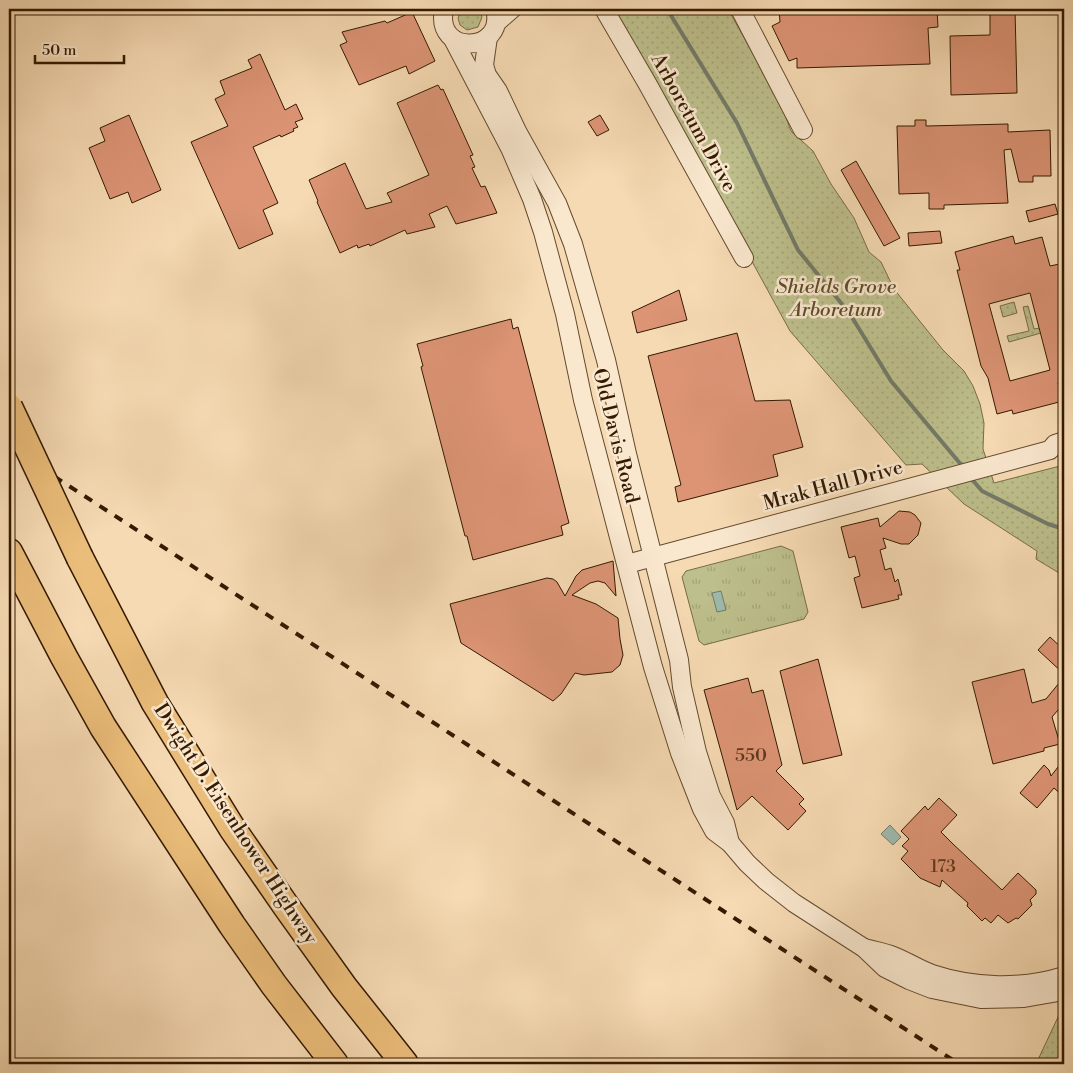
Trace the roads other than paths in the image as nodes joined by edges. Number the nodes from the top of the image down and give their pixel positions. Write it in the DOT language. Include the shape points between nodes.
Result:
graph roads {
  1 [pos="444,9"];
  2 [pos="512,9"];
  3 [pos="604,9"];
  4 [pos="740,9"];
  5 [pos="493,23"];
  6 [pos="453,39"];
  7 [pos="803,130"];
  8 [pos="744,258"];
  9 [pos="9,408"];
  10 [pos="1059,448"];
  11 [pos="9,552"];
  12 [pos="653,556"];
  13 [pos="627,564"];
  14 [pos="730,843"];
  15 [pos="864,948"];
  16 [pos="1064,976"];
  17 [pos="1064,991"];
  18 [pos="335,1064"];
  19 [pos="405,1064"];
  1 -- 6 [label="street, Old Davis Road" via="444,26"];
  2 -- 5 [label="street"];
  3 -- 8 [label="street, Arboretum Drive"];
  4 -- 7 [label="street"];
  5 -- 6 [label="street" via="482,41 468,44"];
  5 -- 12 [label="street, Old Davis Road" via="484,65 557,203 573,244 606,360"];
  6 -- 13 [label="street, Old Davis Road" via="510,148 543,232"];
  9 -- 19 [label="highway, Dwight D. Eisenhower Highway, bridge" via="80,558 155,703 223,813 315,947"];
  10 -- 12 [label="street, Mrak Hall Drive"];
  11 -- 18 [label="highway" via="103,727 232,925"];
  12 -- 13 [label="street, Mrak Hall Drive"];
  12 -- 14 [label="street, Old Davis Road" via="679,660 697,752"];
  13 -- 14 [label="street, Old Davis Road" via="680,753 714,831"];
  14 -- 15 [label="street, Old Davis Road" via="766,881"];
  15 -- 16 [label="street, Old Davis Road" via="962,982 1015,985"];
  15 -- 17 [label="street, Old Davis Road" via="885,968 932,989 956,995 1003,999"];
}
